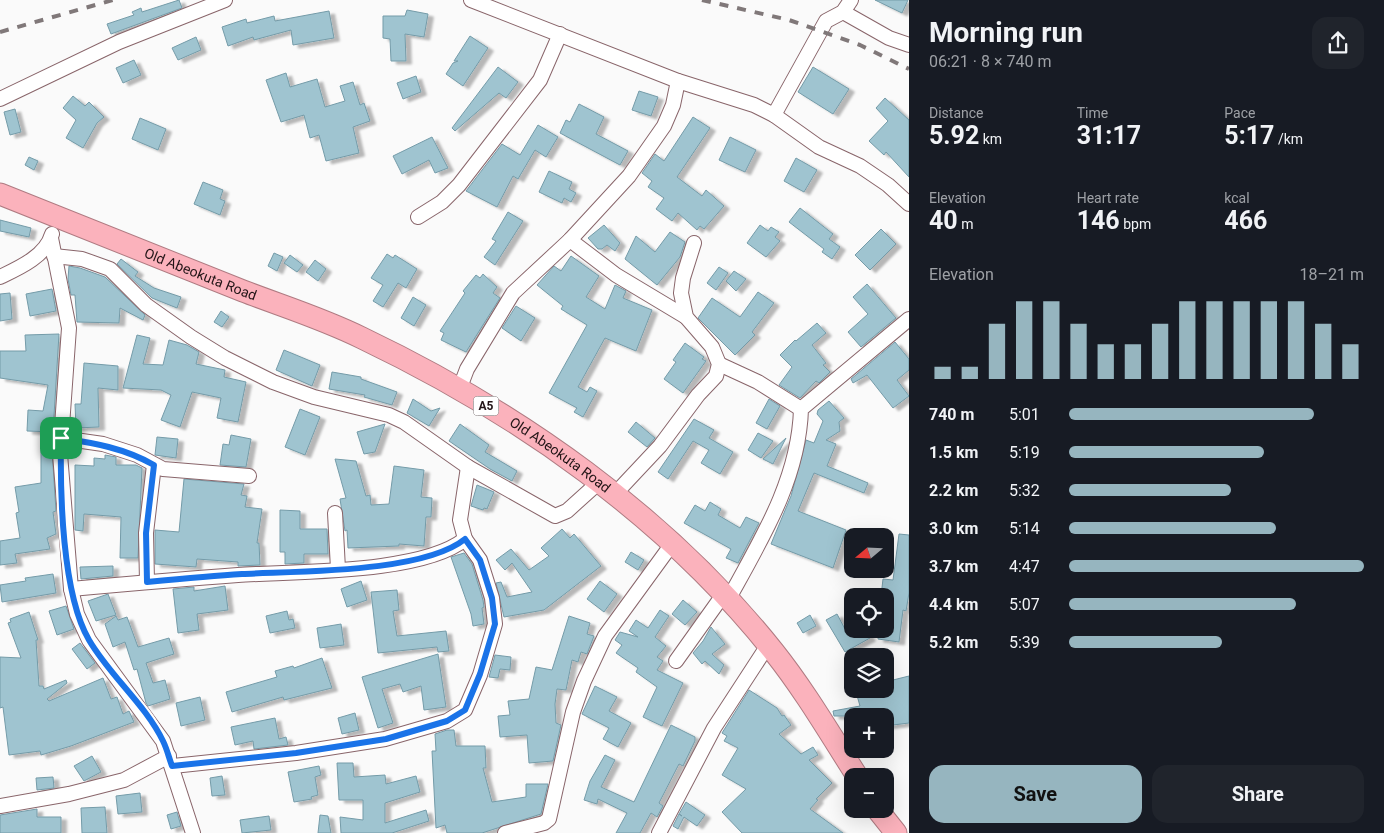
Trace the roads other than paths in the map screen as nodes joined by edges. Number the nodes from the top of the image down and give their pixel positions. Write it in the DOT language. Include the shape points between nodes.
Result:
graph roads {
  1 [pos="226,0"];
  2 [pos="471,0"];
  3 [pos="847,6"];
  4 [pos="560,34"];
  5 [pos="909,45"];
  6 [pos="678,82"];
  7 [pos="0,99"];
  8 [pos="774,115"];
  9 [pos="0,194"];
  10 [pos="909,204"];
  11 [pos="56,217"];
  12 [pos="418,217"];
  13 [pos="51,238"];
  14 [pos="570,240"];
  15 [pos="694,243"];
  16 [pos="54,256"];
  17 [pos="0,277"];
  18 [pos="686,317"];
  19 [pos="909,319"];
  20 [pos="719,364"];
  21 [pos="459,390"];
  22 [pos="801,410"];
  23 [pos="61,438"];
  24 [pos="154,465"];
  25 [pos="468,468"];
  26 [pos="249,476"];
  27 [pos="606,489"];
  28 [pos="335,513"];
  29 [pos="465,539"];
  30 [pos="672,544"];
  31 [pos="338,570"];
  32 [pos="147,582"];
  33 [pos="70,589"];
  34 [pos="726,598"];
  35 [pos="768,646"];
  36 [pos="676,661"];
  37 [pos="170,761"];
  38 [pos="852,768"];
  39 [pos="0,806"];
  40 [pos="884,818"];
  41 [pos="193,833"];
  42 [pos="505,833"];
  43 [pos="659,833"];
  44 [pos="896,833"];
  1 -- 7 [label="street" via="119,42"];
  2 -- 4 [label="street"];
  3 -- 5 [label="street" via="889,38"];
  3 -- 8 [label="street" via="826,21"];
  4 -- 6 [label="street"];
  4 -- 12 [label="street" via="540,80 459,185 442,202"];
  6 -- 8 [label="street" via="754,105"];
  6 -- 14 [label="street" via="664,126 629,176"];
  8 -- 10 [label="street" via="819,147 860,166"];
  9 -- 11 [label="highway, Old Abeokuta Road / A5"];
  11 -- 13 [label="street"];
  11 -- 21 [label="highway, Old Abeokuta Road / A5" via="359,336"];
  13 -- 16 [label="street"];
  13 -- 17 [label="street" via="42,251 22,267"];
  14 -- 18 [label="street" via="616,275"];
  14 -- 21 [label="street" via="513,293 467,368"];
  15 -- 18 [label="street" via="681,293"];
  16 -- 23 [label="street" via="69,328"];
  16 -- 25 [label="street" via="82,259 110,270 146,305 225,358 273,382 314,397 390,415"];
  18 -- 20 [label="street" via="712,347"];
  19 -- 22 [label="street"];
  20 -- 22 [label="street" via="758,382"];
  20 -- 27 [label="street" via="711,383 698,395 660,446"];
  21 -- 27 [label="highway, Old Abeokuta Road / A5" via="540,438"];
  22 -- 34 [label="street" via="794,462 782,496"];
  23 -- 24 [label="street" via="103,444 137,455"];
  23 -- 33 [label="street" via="63,514"];
  24 -- 26 [label="street" via="163,469"];
  24 -- 32 [label="street" via="146,533"];
  25 -- 27 [label="street" via="555,516"];
  25 -- 29 [label="street" via="460,520"];
  27 -- 30 [label="highway, Old Abeokuta Road / A5"];
  28 -- 31 [label="street"];
  29 -- 31 [label="street" via="439,554"];
  29 -- 37 [label="street" via="480,560 492,598 495,624 465,710 447,721 386,739 296,753"];
  30 -- 34 [label="highway, Old Abeokuta Road / A5"];
  30 -- 42 [label="street" via="605,636 584,681 573,712 549,819"];
  31 -- 32 [label="street"];
  32 -- 33 [label="street"];
  33 -- 37 [label="street" via="89,640 163,740"];
  34 -- 35 [label="highway, Old Abeokuta Road / A5"];
  34 -- 36 [label="street"];
  35 -- 38 [label="highway, Old Abeokuta Road / A5"];
  35 -- 43 [label="street" via="714,728"];
  37 -- 39 [label="street" via="124,780"];
  37 -- 41 [label="street"];
  40 -- 44 [label="highway"];
}
